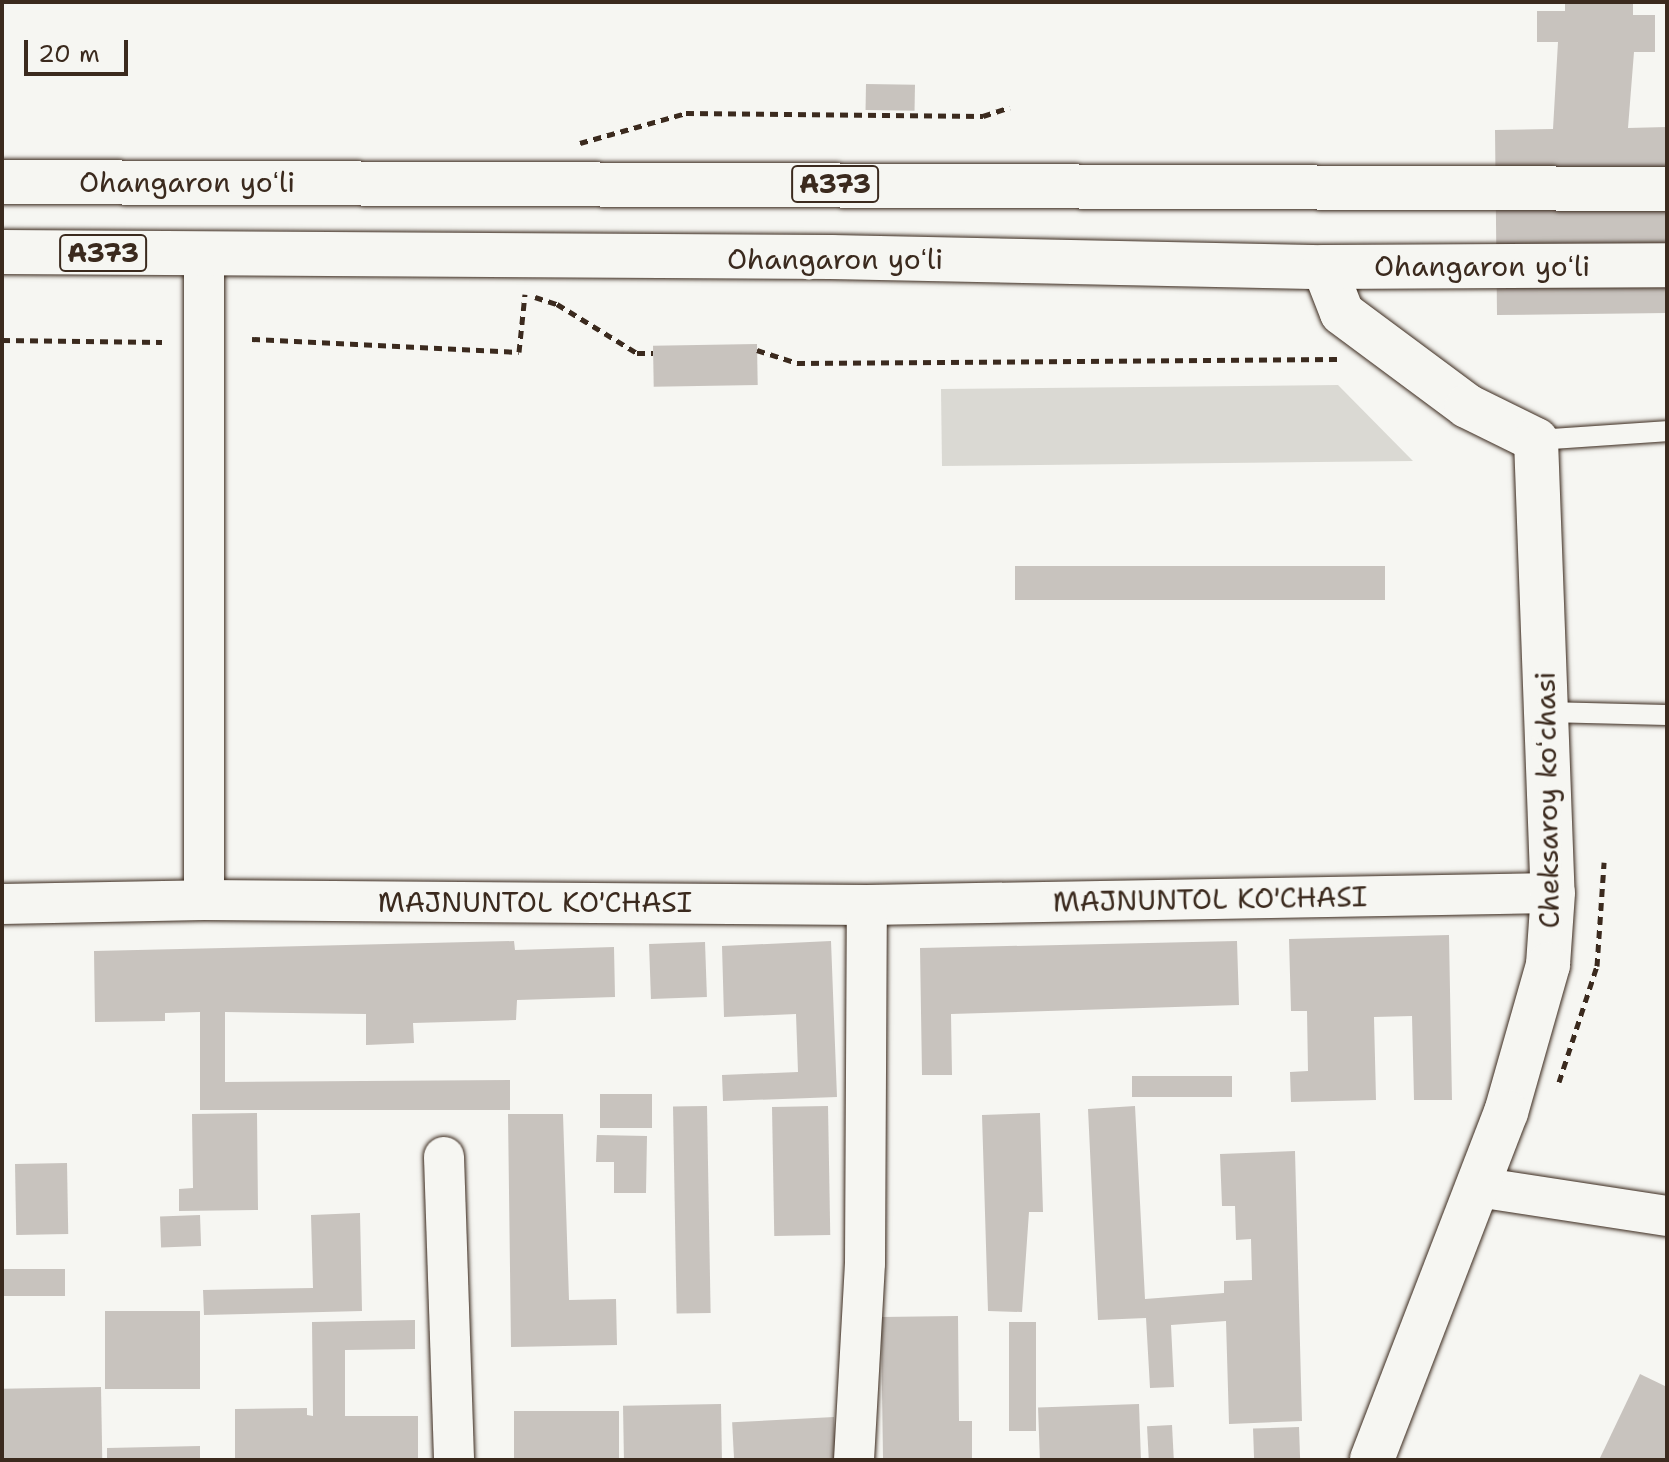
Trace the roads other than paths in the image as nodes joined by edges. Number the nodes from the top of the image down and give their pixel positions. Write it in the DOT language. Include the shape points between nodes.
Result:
graph roads {
  1 [pos="2,182"];
  2 [pos="1667,189"];
  3 [pos="2,252"];
  4 [pos="204,254"];
  5 [pos="1667,265"];
  6 [pos="1324,267"];
  7 [pos="1667,431"];
  8 [pos="1536,440"];
  9 [pos="1546,712"];
  10 [pos="1667,715"];
  11 [pos="1553,893"];
  12 [pos="204,900"];
  13 [pos="2,904"];
  14 [pos="867,905"];
  15 [pos="444,1157"];
  16 [pos="1478,1187"];
  17 [pos="1667,1216"];
  18 [pos="454,1460"];
  19 [pos="854,1460"];
  20 [pos="1372,1460"];
  1 -- 2 [label="main road, Ohangaron yoʻli / A373"];
  3 -- 4 [label="main road, Ohangaron yoʻli / A373"];
  4 -- 6 [label="main road, Ohangaron yoʻli / A373" via="831,257"];
  4 -- 12 [label="street"];
  5 -- 6 [label="main road, Ohangaron yoʻli / A373"];
  6 -- 8 [label="main road" via="1342,313 1467,406"];
  7 -- 8 [label="lane"];
  8 -- 9 [label="main road, Cheksaroy koʻchasi"];
  9 -- 10 [label="lane"];
  9 -- 11 [label="main road, Cheksaroy koʻchasi"];
  11 -- 14 [label="street, MAJNUNTOL KO'CHASI"];
  11 -- 16 [label="main road, Cheksaroy koʻchasi" via="1548,965 1531,1040"];
  12 -- 13 [label="street, MAJNUNTOL KO'CHASI"];
  12 -- 14 [label="street, MAJNUNTOL KO'CHASI"];
  14 -- 19 [label="street" via="865,1263"];
  15 -- 18 [label="street"];
  16 -- 17 [label="street"];
  16 -- 20 [label="main road, Cheksaroy koʻchasi"];
}
